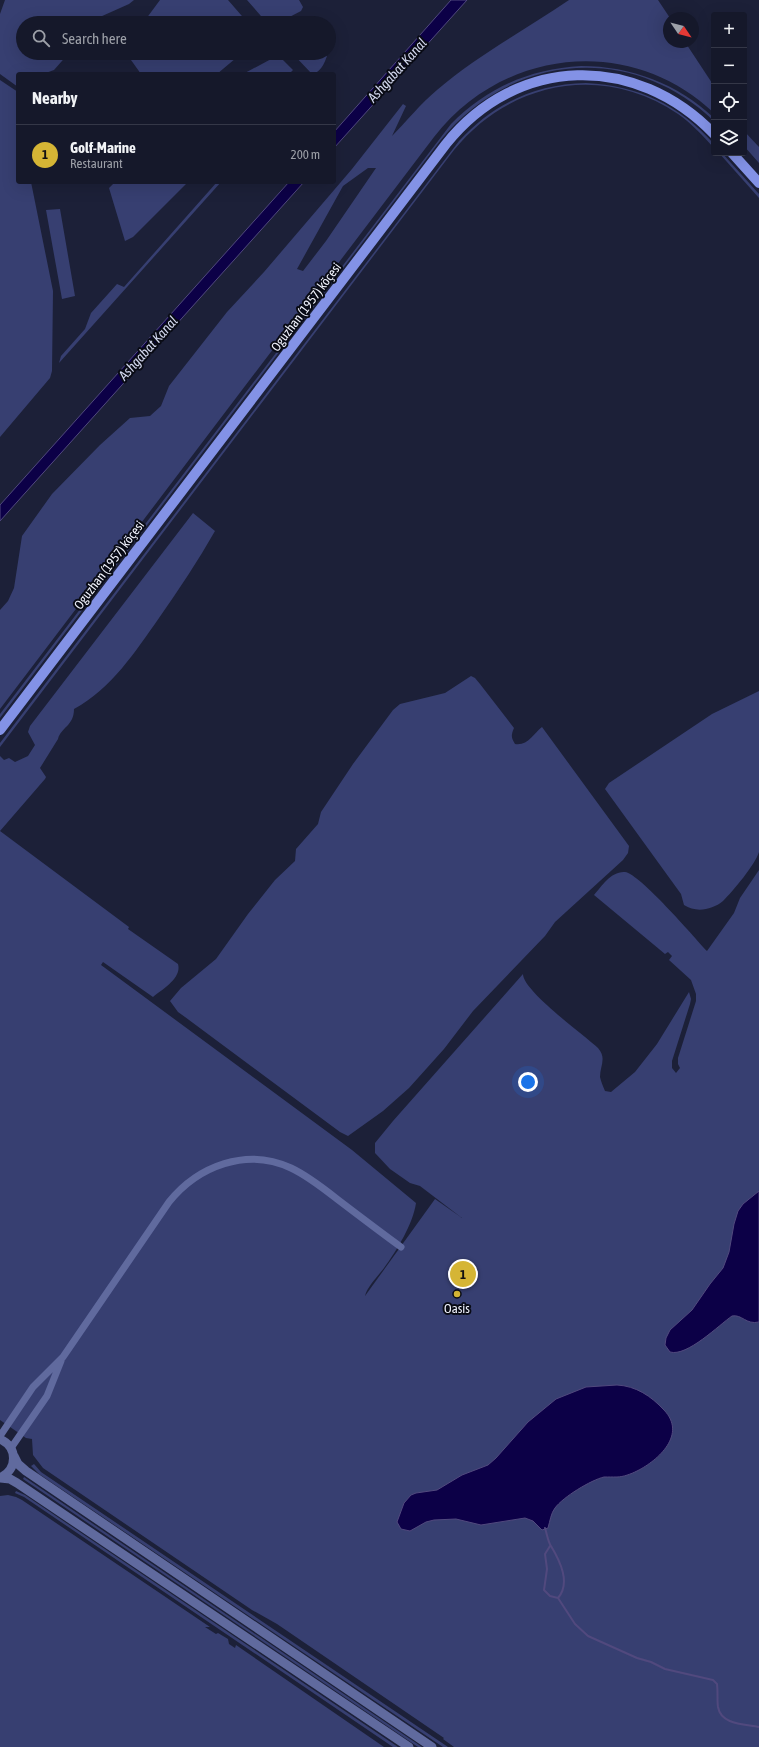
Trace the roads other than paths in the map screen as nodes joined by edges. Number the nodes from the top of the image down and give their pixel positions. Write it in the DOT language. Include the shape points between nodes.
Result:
graph roads {
  1 [pos="711,131"];
  2 [pos="735,156"];
  3 [pos="759,183"];
  4 [pos="0,730"];
  5 [pos="401,1247"];
  6 [pos="63,1357"];
  7 [pos="0,1438"];
  8 [pos="13,1452"];
  9 [pos="0,1478"];
  10 [pos="409,1747"];
  11 [pos="432,1747"];
  1 -- 4 [label="main road, Oguzhan (1957) köçesi" via="690,111 662,93 636,83 594,75 566,76 532,83 503,95 474,115 446,144"];
  2 -- 3 [label="main road"];
  5 -- 6 [label="street" via="328,1192 291,1168 262,1160 221,1164 194,1177 172,1198"];
  6 -- 7 [label="street" via="33,1387"];
  6 -- 8 [label="street" via="47,1396"];
  7 -- 8 [label="street"];
  8 -- 9 [label="street" via="11,1469"];
  8 -- 11 [label="street" via="18,1464 26,1471"];
  9 -- 10 [label="street" via="18,1483"];
}
